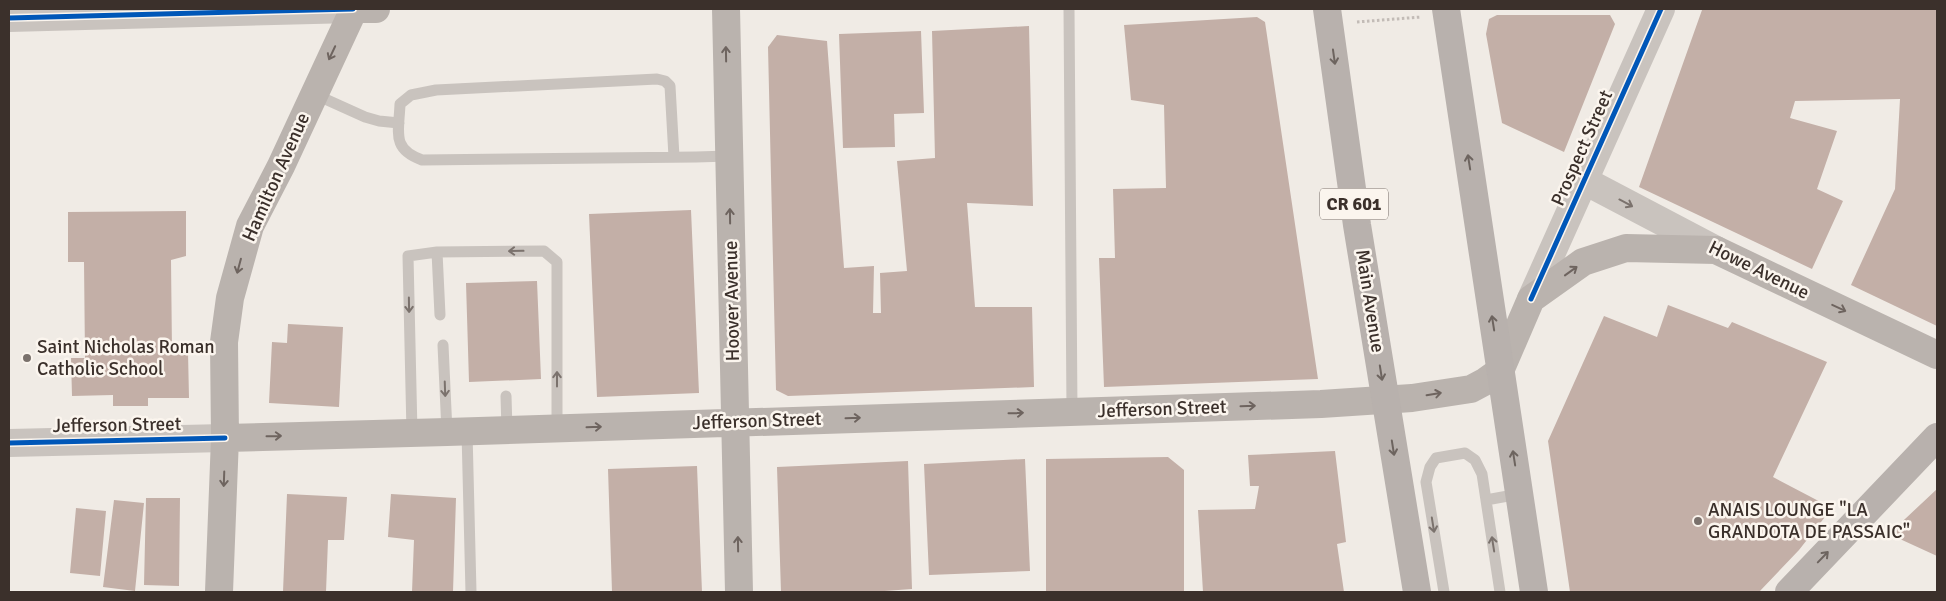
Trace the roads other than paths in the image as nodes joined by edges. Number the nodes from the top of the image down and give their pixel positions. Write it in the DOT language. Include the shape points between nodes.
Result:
graph roads {
  1 [pos="354,9"];
  2 [pos="376,9"];
  3 [pos="726,9"];
  4 [pos="1068,9"];
  5 [pos="1661,9"];
  6 [pos="1435,13"];
  7 [pos="1338,16"];
  8 [pos="9,18"];
  9 [pos="313,94"];
  10 [pos="399,123"];
  11 [pos="729,156"];
  12 [pos="674,157"];
  13 [pos="1583,180"];
  14 [pos="1716,250"];
  15 [pos="437,252"];
  16 [pos="1531,299"];
  17 [pos="440,315"];
  18 [pos="443,345"];
  19 [pos="1937,355"];
  20 [pos="1500,371"];
  21 [pos="506,396"];
  22 [pos="1386,400"];
  23 [pos="1072,412"];
  24 [pos="735,422"];
  25 [pos="557,428"];
  26 [pos="507,430"];
  27 [pos="457,432"];
  28 [pos="412,433"];
  29 [pos="1937,437"];
  30 [pos="225,438"];
  31 [pos="9,443"];
  32 [pos="1519,494"];
  33 [pos="1486,500"];
  34 [pos="1416,506"];
  35 [pos="1410,550"];
  36 [pos="219,592"];
  37 [pos="471,592"];
  38 [pos="739,592"];
  39 [pos="1410,592"];
  40 [pos="1417,592"];
  41 [pos="1444,592"];
  42 [pos="1500,592"];
  43 [pos="1534,592"];
  44 [pos="1789,592"];
  1 -- 2 [label="main road"];
  1 -- 8 [label="street"];
  1 -- 9 [label="main road, Hamilton Avenue, one-way"];
  11 -- 3 [label="main road, Hoover Avenue, one-way"];
  4 -- 23 [label="lane"];
  5 -- 13 [label="street, Prospect Street"];
  20 -- 6 [label="main road, one-way"];
  7 -- 22 [label="main road, Main Avenue / CR 601, one-way" via="1357,224"];
  9 -- 10 [label="lane" via="366,117"];
  9 -- 30 [label="main road, Hamilton Avenue, one-way" via="250,226 230,298 224,342"];
  10 -- 12 [label="lane" via="398,139 402,150 422,160"];
  10 -- 12 [label="lane" via="400,104 412,95 436,90 657,79 670,86"];
  11 -- 12 [label="lane"];
  24 -- 11 [label="main road, Hoover Avenue, one-way"];
  13 -- 14 [label="street, Howe Avenue, one-way"];
  13 -- 16 [label="street, Prospect Street"];
  16 -- 14 [label="main road, one-way" via="1583,262 1626,248"];
  14 -- 19 [label="main road, Howe Avenue, one-way"];
  15 -- 17 [label="lane"];
  25 -- 15 [label="lane, one-way" via="557,262 544,250"];
  15 -- 28 [label="lane, one-way" via="408,256"];
  16 -- 20 [label="main road, Prospect Street"];
  18 -- 27 [label="lane, one-way"];
  22 -- 20 [label="main road, Jefferson Street, one-way" via="1471,388"];
  32 -- 20 [label="main road, one-way"];
  21 -- 26 [label="lane"];
  23 -- 22 [label="main road, Jefferson Street, one-way"];
  22 -- 34 [label="main road, Main Avenue / CR 601, one-way"];
  24 -- 23 [label="main road, Jefferson Street, one-way"];
  25 -- 24 [label="main road, Jefferson Street, one-way"];
  38 -- 24 [label="main road, Hoover Avenue, one-way"];
  25 -- 26 [label="main road, Jefferson Street"];
  26 -- 27 [label="main road, Jefferson Street"];
  27 -- 28 [label="main road, Jefferson Street"];
  27 -- 37 [label="lane"];
  30 -- 28 [label="main road, Jefferson Street, one-way"];
  44 -- 29 [label="main road, one-way"];
  30 -- 31 [label="street, Jefferson Street"];
  30 -- 36 [label="main road, Hamilton Avenue, one-way"];
  32 -- 33 [label="lane"];
  32 -- 43 [label="main road"];
  33 -- 34 [label="lane" via="1482,474 1475,460 1464,453 1436,458"];
  42 -- 33 [label="lane, one-way"];
  34 -- 35 [label="main road, Main Avenue / CR 601"];
  34 -- 41 [label="lane, one-way"];
  35 -- 39 [label="main road"];
  35 -- 40 [label="main road, Main Avenue / CR 601"];
}
